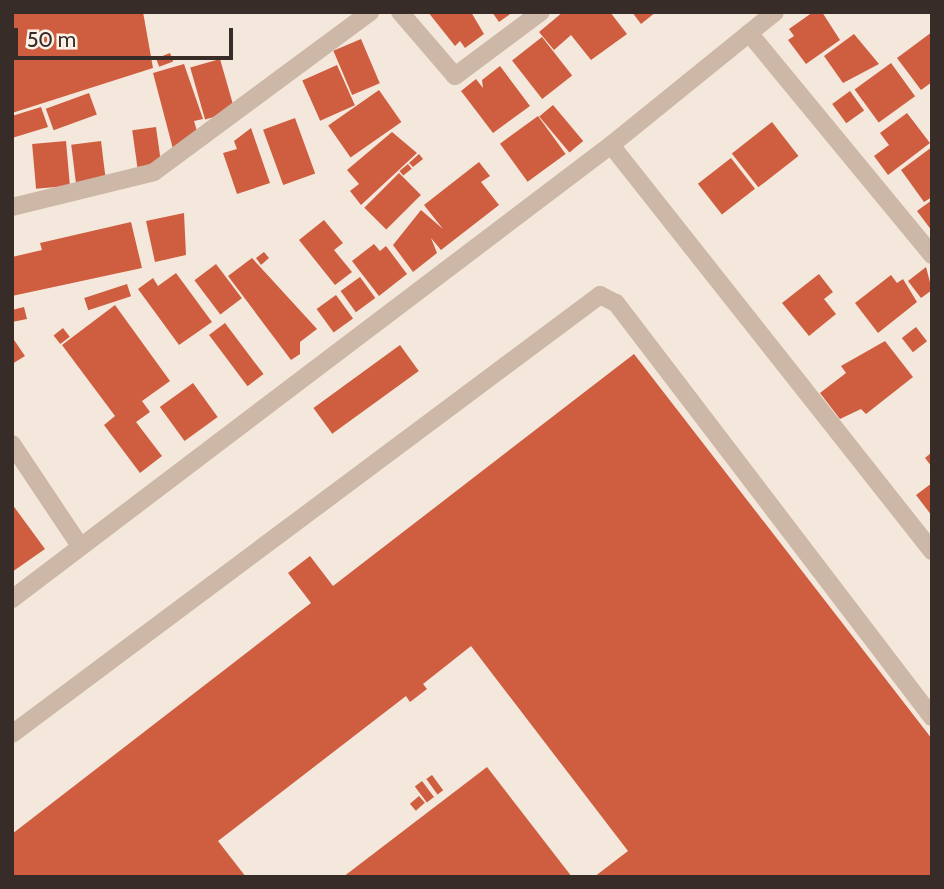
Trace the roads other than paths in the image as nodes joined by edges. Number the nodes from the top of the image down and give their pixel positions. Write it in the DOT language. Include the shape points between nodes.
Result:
graph roads {
  1 [pos="370,12"];
  2 [pos="400,12"];
  3 [pos="541,12"];
  4 [pos="775,12"];
  5 [pos="748,33"];
  6 [pos="611,145"];
  7 [pos="12,207"];
  8 [pos="932,255"];
  9 [pos="12,444"];
  10 [pos="930,545"];
  11 [pos="80,546"];
  12 [pos="12,599"];
  13 [pos="932,717"];
  14 [pos="12,734"];
  1 -- 7 [label="street" via="155,172"];
  2 -- 3 [label="street" via="455,76"];
  4 -- 5 [label="street"];
  5 -- 6 [label="street"];
  5 -- 8 [label="street"];
  6 -- 10 [label="street"];
  6 -- 11 [label="street"];
  9 -- 11 [label="street"];
  11 -- 12 [label="street"];
  13 -- 14 [label="street" via="616,303 600,295"];
}
